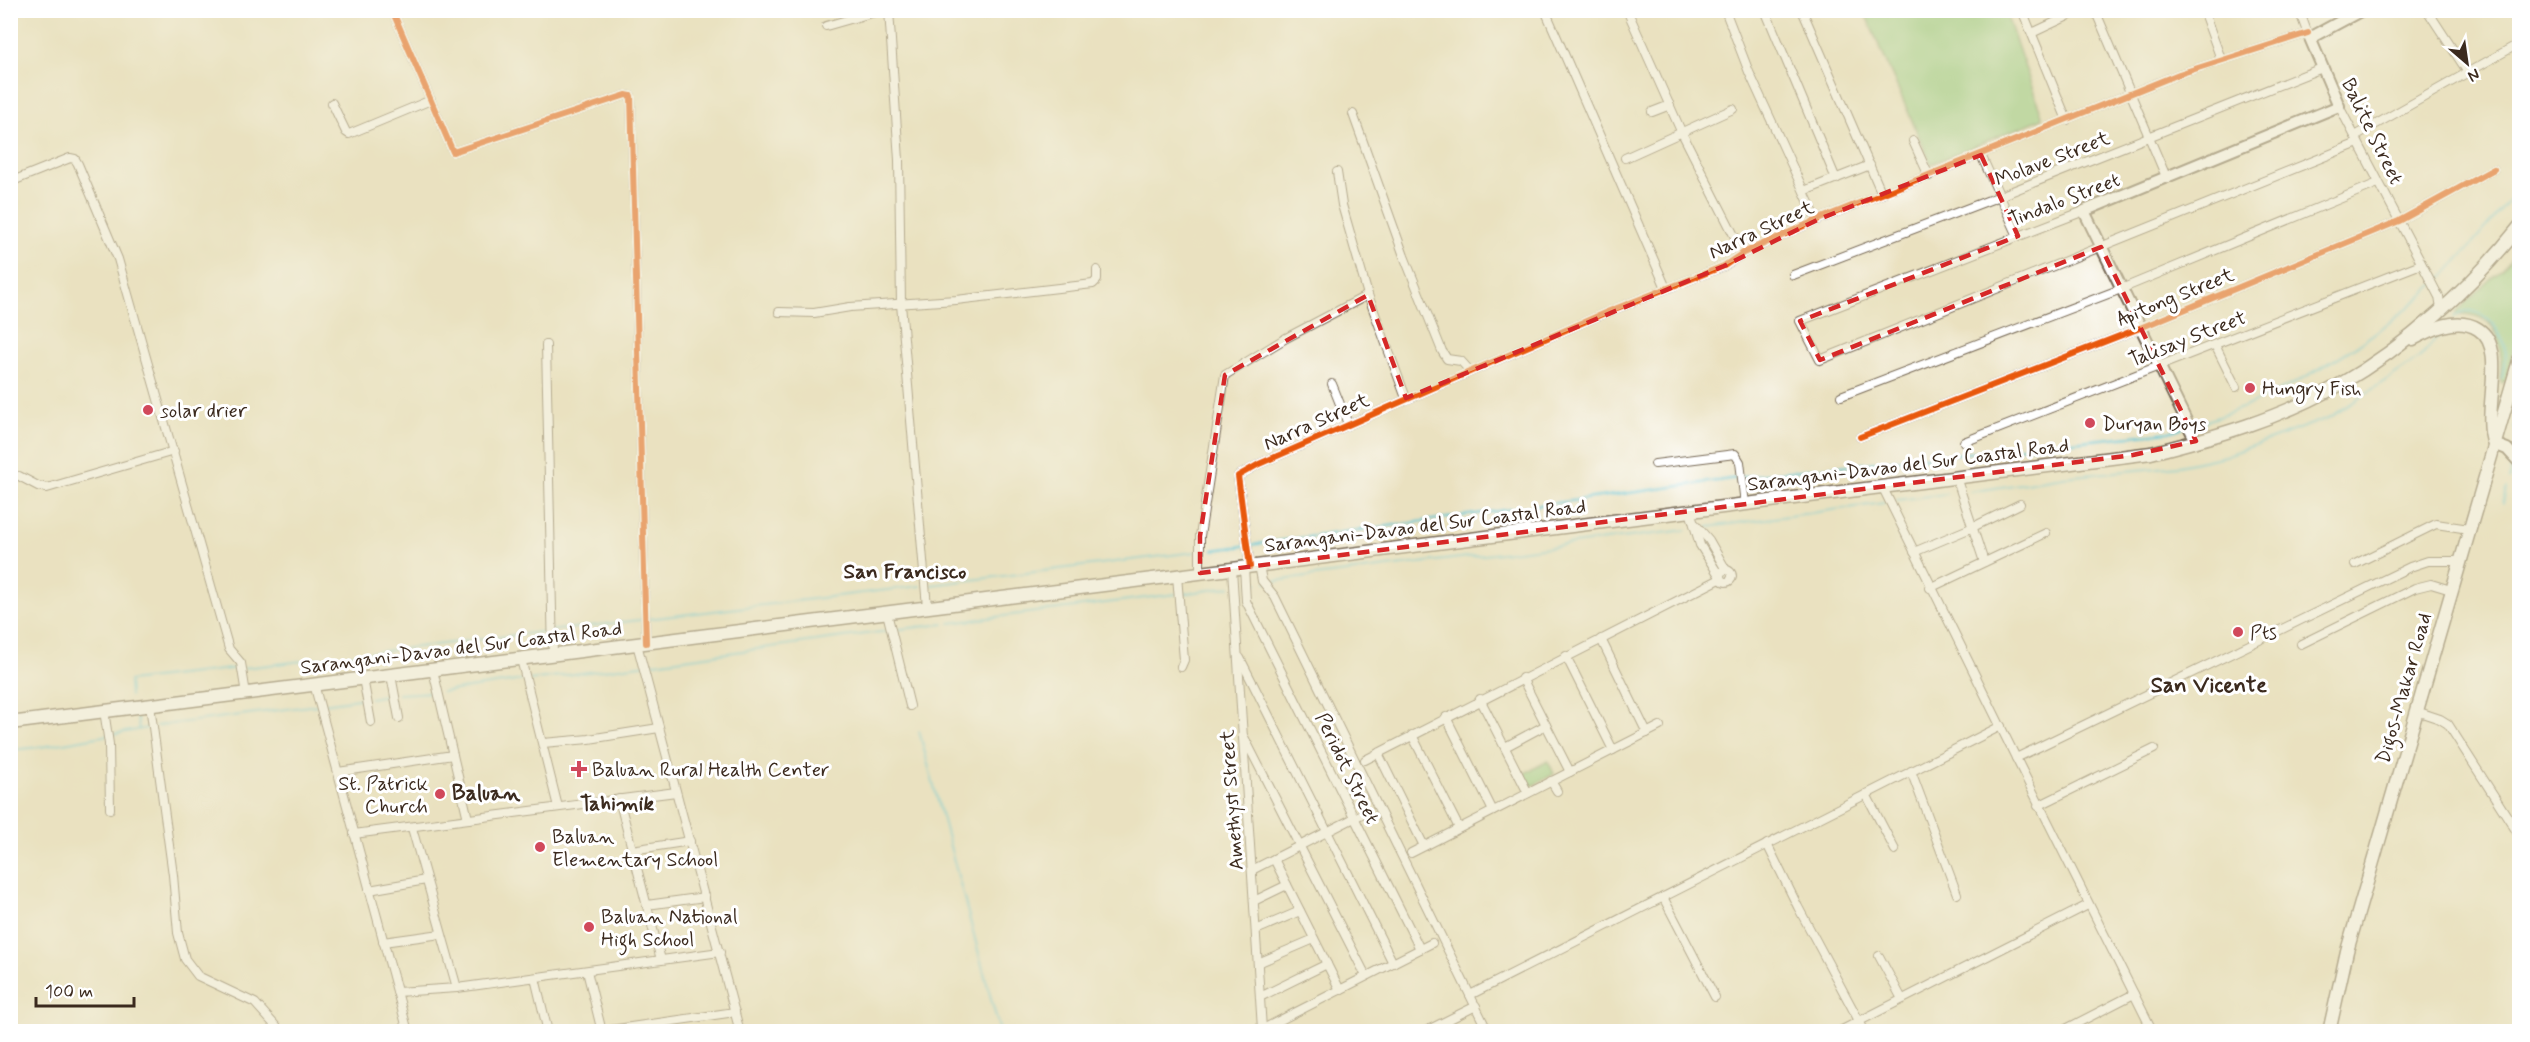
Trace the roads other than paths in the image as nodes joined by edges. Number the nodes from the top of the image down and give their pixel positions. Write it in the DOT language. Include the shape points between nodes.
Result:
graph roads {
  1 [pos="392,10"];
  2 [pos="882,10"];
  3 [pos="889,10"];
  4 [pos="1545,10"];
  5 [pos="1627,10"];
  6 [pos="1725,10"];
  7 [pos="1765,10"];
  8 [pos="1802,10"];
  9 [pos="2022,10"];
  10 [pos="2081,10"];
  11 [pos="2095,10"];
  12 [pos="2204,10"];
  13 [pos="2299,10"];
  14 [pos="2362,10"];
  15 [pos="2427,10"];
  16 [pos="826,26"];
  17 [pos="2032,33"];
  18 [pos="2309,36"];
  19 [pos="2520,43"];
  20 [pos="2221,59"];
  21 [pos="2322,68"];
  22 [pos="2469,74"];
  23 [pos="2130,93"];
  24 [pos="431,100"];
  25 [pos="332,103"];
  26 [pos="1670,105"];
  27 [pos="2339,106"];
  28 [pos="1733,109"];
  29 [pos="1652,112"];
  30 [pos="1353,114"];
  31 [pos="2067,120"];
  32 [pos="1681,131"];
  33 [pos="2149,138"];
  34 [pos="2356,140"];
  35 [pos="1912,141"];
  36 [pos="1982,154"];
  37 [pos="1625,158"];
  38 [pos="1870,165"];
  39 [pos="2494,170"];
  40 [pos="1337,172"];
  41 [pos="1929,176"];
  42 [pos="1836,179"];
  43 [pos="2167,179"];
  44 [pos="10,183"];
  45 [pos="2378,183"];
  46 [pos="1804,191"];
  47 [pos="1882,194"];
  48 [pos="2000,196"];
  49 [pos="2084,211"];
  50 [pos="1817,220"];
  51 [pos="2399,221"];
  52 [pos="2520,226"];
  53 [pos="2018,236"];
  54 [pos="2101,247"];
  55 [pos="1743,253"];
  56 [pos="2421,264"];
  57 [pos="1097,270"];
  58 [pos="1793,275"];
  59 [pos="1666,288"];
  60 [pos="2121,289"];
  61 [pos="1368,295"];
  62 [pos="902,304"];
  63 [pos="2441,309"];
  64 [pos="779,312"];
  65 [pos="2140,328"];
  66 [pos="546,345"];
  67 [pos="2215,345"];
  68 [pos="2395,347"];
  69 [pos="2520,357"];
  70 [pos="2159,368"];
  71 [pos="1470,371"];
  72 [pos="1332,384"];
  73 [pos="2236,387"];
  74 [pos="1841,396"];
  75 [pos="1406,398"];
  76 [pos="1348,424"];
  77 [pos="1860,436"];
  78 [pos="2193,436"];
  79 [pos="1964,442"];
  80 [pos="2494,444"];
  81 [pos="174,451"];
  82 [pos="2520,463"];
  83 [pos="1654,464"];
  84 [pos="19,476"];
  85 [pos="1956,477"];
  86 [pos="1882,486"];
  87 [pos="1744,504"];
  88 [pos="2020,504"];
  89 [pos="1690,511"];
  90 [pos="1695,524"];
  91 [pos="1971,528"];
  92 [pos="2469,529"];
  93 [pos="2046,533"];
  94 [pos="1914,552"];
  95 [pos="2460,561"];
  96 [pos="1984,562"];
  97 [pos="2355,564"];
  98 [pos="1246,567"];
  99 [pos="1200,573"];
  100 [pos="1177,576"];
  101 [pos="1720,578"];
  102 [pos="1930,588"];
  103 [pos="2451,590"];
  104 [pos="1234,602"];
  105 [pos="1246,602"];
  106 [pos="927,607"];
  107 [pos="886,613"];
  108 [pos="1601,639"];
  109 [pos="642,644"];
  110 [pos="2301,644"];
  111 [pos="1238,654"];
  112 [pos="553,655"];
  113 [pos="1566,656"];
  114 [pos="521,659"];
  115 [pos="1181,667"];
  116 [pos="433,670"];
  117 [pos="391,675"];
  118 [pos="363,678"];
  119 [pos="1522,678"];
  120 [pos="314,684"];
  121 [pos="246,694"];
  122 [pos="1480,699"];
  123 [pos="150,705"];
  124 [pos="910,706"];
  125 [pos="104,710"];
  126 [pos="2416,711"];
  127 [pos="1446,717"];
  128 [pos="399,718"];
  129 [pos="371,722"];
  130 [pos="10,723"];
  131 [pos="1546,725"];
  132 [pos="1660,726"];
  133 [pos="2001,726"];
  134 [pos="659,728"];
  135 [pos="1647,732"];
  136 [pos="1243,734"];
  137 [pos="1412,735"];
  138 [pos="543,743"];
  139 [pos="1505,747"];
  140 [pos="2154,749"];
  141 [pos="1613,750"];
  142 [pos="1378,753"];
  143 [pos="453,755"];
  144 [pos="2016,758"];
  145 [pos="1365,760"];
  146 [pos="1911,771"];
  147 [pos="338,772"];
  148 [pos="1570,772"];
  149 [pos="1551,781"];
  150 [pos="1557,791"];
  151 [pos="676,792"];
  152 [pos="1528,793"];
  153 [pos="1866,794"];
  154 [pos="619,799"];
  155 [pos="2038,806"];
  156 [pos="558,807"];
  157 [pos="110,809"];
  158 [pos="1493,811"];
  159 [pos="1366,812"];
  160 [pos="1355,818"];
  161 [pos="468,819"];
  162 [pos="412,828"];
  163 [pos="1459,828"];
  164 [pos="1327,832"];
  165 [pos="354,834"];
  166 [pos="2519,835"];
  167 [pos="690,842"];
  168 [pos="1767,844"];
  169 [pos="1301,845"];
  170 [pos="1424,846"];
  171 [pos="632,850"];
  172 [pos="1895,850"];
  173 [pos="1411,853"];
  174 [pos="1274,859"];
  175 [pos="1252,870"];
  176 [pos="426,880"];
  177 [pos="1287,885"];
  178 [pos="369,890"];
  179 [pos="1957,894"];
  180 [pos="705,897"];
  181 [pos="1663,897"];
  182 [pos="1254,901"];
  183 [pos="647,905"];
  184 [pos="2088,905"];
  185 [pos="1300,911"];
  186 [pos="1256,930"];
  187 [pos="441,934"];
  188 [pos="1314,939"];
  189 [pos="383,942"];
  190 [pos="1432,943"];
  191 [pos="1420,949"];
  192 [pos="720,952"];
  193 [pos="1880,956"];
  194 [pos="661,960"];
  195 [pos="1258,963"];
  196 [pos="1393,963"];
  197 [pos="1327,964"];
  198 [pos="587,971"];
  199 [pos="1366,976"];
  200 [pos="535,978"];
  201 [pos="457,988"];
  202 [pos="1340,990"];
  203 [pos="397,992"];
  204 [pos="2134,994"];
  205 [pos="1470,995"];
  206 [pos="1260,997"];
  207 [pos="1715,997"];
  208 [pos="1902,999"];
  209 [pos="1476,1006"];
  210 [pos="735,1012"];
  211 [pos="1860,1020"];
  212 [pos="1260,1030"];
  213 [pos="602,1031"];
  214 [pos="281,1032"];
  215 [pos="408,1032"];
  216 [pos="548,1032"];
  217 [pos="596,1032"];
  218 [pos="740,1032"];
  219 [pos="1424,1032"];
  220 [pos="1488,1032"];
  221 [pos="1838,1032"];
  222 [pos="1865,1032"];
  223 [pos="2060,1032"];
  224 [pos="2153,1032"];
  225 [pos="2329,1032"];
  1 -- 24 [label="street"];
  2 -- 16 [label="street"];
  3 -- 62 [label="street" via="899,160"];
  4 -- 59 [label="street"];
  5 -- 26 [label="street"];
  6 -- 46 [label="street"];
  7 -- 42 [label="street"];
  8 -- 38 [label="street"];
  9 -- 17 [label="street"];
  10 -- 17 [label="street"];
  11 -- 23 [label="street"];
  12 -- 20 [label="street"];
  13 -- 18 [label="street, Balite Street"];
  14 -- 18 [label="street"];
  15 -- 22 [label="street"];
  17 -- 31 [label="street"];
  18 -- 20 [label="street, Narra Street"];
  18 -- 21 [label="street, Balite Street"];
  19 -- 22 [label="street"];
  20 -- 23 [label="street, Narra Street"];
  21 -- 27 [label="street, Balite Street"];
  21 -- 33 [label="street, Molave Street"];
  22 -- 34 [label="street"];
  23 -- 31 [label="street, Narra Street"];
  23 -- 33 [label="street"];
  24 -- 25 [label="street" via="349,135"];
  24 -- 109 [label="street" via="454,152 631,96"];
  26 -- 29 [label="street"];
  26 -- 32 [label="street"];
  27 -- 34 [label="street, Balite Street"];
  27 -- 43 [label="street, Tindalo Street"];
  28 -- 32 [label="street"];
  30 -- 71 [label="street" via="1442,351 1447,359 1461,361"];
  31 -- 36 [label="street, Narra Street"];
  32 -- 37 [label="street"];
  32 -- 55 [label="street"];
  33 -- 43 [label="street"];
  33 -- 48 [label="street, Molave Street"];
  34 -- 45 [label="street, Balite Street"];
  34 -- 54 [label="street"];
  35 -- 41 [label="street"];
  36 -- 41 [label="street, Narra Street"];
  36 -- 48 [label="street"];
  38 -- 42 [label="street"];
  38 -- 47 [label="street"];
  39 -- 51 [label="street, Apitong Street"];
  40 -- 61 [label="street" via="1342,205"];
  41 -- 47 [label="street, Narra Street"];
  42 -- 46 [label="street"];
  43 -- 49 [label="street, Tindalo Street"];
  44 -- 81 [label="street" via="67,159 76,160 118,259"];
  45 -- 51 [label="street, Balite Street"];
  45 -- 60 [label="street"];
  46 -- 50 [label="street"];
  47 -- 50 [label="street, Narra Street"];
  48 -- 53 [label="street"];
  48 -- 58 [label="street, Molave Street"];
  49 -- 53 [label="street, Tindalo Street"];
  49 -- 54 [label="street"];
  50 -- 55 [label="street, Narra Street"];
  51 -- 56 [label="street, Balite Street"];
  51 -- 65 [label="street, Apitong Street"];
  52 -- 63 [label="main road, Sarangani-Davao del Sur Coastal Road"];
  53 -- 54 [label="street, Tindalo Street" via="1800,321 1820,360"];
  54 -- 60 [label="street"];
  55 -- 59 [label="street, Narra Street" via="1724,266"];
  56 -- 63 [label="street, Balite Street"];
  56 -- 67 [label="street, Talisay Street"];
  57 -- 62 [label="street" via="1098,280 1093,285"];
  59 -- 71 [label="street, Narra Street"];
  60 -- 65 [label="street"];
  60 -- 74 [label="street"];
  61 -- 75 [label="street"];
  61 -- 99 [label="street" via="1225,375 1200,536"];
  62 -- 64 [label="street" via="814,314"];
  62 -- 106 [label="street"];
  63 -- 68 [label="main road, Sarangani-Davao del Sur Coastal Road"];
  65 -- 70 [label="street"];
  65 -- 77 [label="street, Apitong Street"];
  66 -- 112 [label="street"];
  67 -- 70 [label="street, Talisay Street"];
  67 -- 73 [label="street"];
  68 -- 78 [label="main road, Sarangani-Davao del Sur Coastal Road" via="2315,398 2244,427"];
  68 -- 80 [label="main road, Sarangani-Davao del Sur Coastal Road" via="2457,323 2475,327 2486,335 2493,350 2489,422"];
  69 -- 80 [label="main road, Digos-Makar Road"];
  70 -- 78 [label="street"];
  70 -- 79 [label="street, Talisay Street"];
  71 -- 75 [label="street, Narra Street"];
  72 -- 76 [label="street"];
  75 -- 76 [label="street, Narra Street"];
  76 -- 98 [label="street, Narra Street" via="1238,476"];
  78 -- 85 [label="main road, Sarangani-Davao del Sur Coastal Road" via="2133,455"];
  80 -- 82 [label="street" via="2507,449"];
  80 -- 92 [label="main road, Digos-Makar Road"];
  81 -- 84 [label="street" via="47,488"];
  81 -- 121 [label="street" via="230,649 241,663"];
  83 -- 87 [label="street" via="1732,453 1739,459"];
  85 -- 86 [label="main road, Sarangani-Davao del Sur Coastal Road"];
  85 -- 91 [label="street"];
  86 -- 87 [label="main road, Sarangani-Davao del Sur Coastal Road"];
  86 -- 94 [label="street"];
  87 -- 89 [label="main road, Sarangani-Davao del Sur Coastal Road"];
  88 -- 91 [label="street"];
  89 -- 90 [label="street"];
  89 -- 98 [label="main road, Sarangani-Davao del Sur Coastal Road"];
  90 -- 101 [label="street" via="1700,545"];
  90 -- 101 [label="street" via="1731,571 1721,572"];
  91 -- 94 [label="street"];
  91 -- 96 [label="street"];
  92 -- 95 [label="main road, Digos-Makar Road"];
  92 -- 97 [label="street" via="2436,524"];
  93 -- 96 [label="street"];
  94 -- 102 [label="street"];
  95 -- 103 [label="main road, Digos-Makar Road"];
  95 -- 144 [label="street" via="2428,561 2410,567"];
  96 -- 102 [label="street"];
  98 -- 99 [label="main road, Sarangani-Davao del Sur Coastal Road"];
  98 -- 104 [label="street, Amethyst Street"];
  98 -- 105 [label="street"];
  98 -- 205 [label="street" via="1275,597"];
  99 -- 100 [label="main road, Sarangani-Davao del Sur Coastal Road"];
  100 -- 106 [label="main road, Sarangani-Davao del Sur Coastal Road"];
  100 -- 115 [label="street" via="1184,660"];
  101 -- 108 [label="street"];
  102 -- 133 [label="street"];
  103 -- 110 [label="street" via="2431,584 2415,588"];
  103 -- 126 [label="main road, Digos-Makar Road"];
  104 -- 105 [label="street"];
  104 -- 111 [label="street, Amethyst Street"];
  105 -- 160 [label="street, Peridot Street"];
  106 -- 107 [label="main road, Sarangani-Davao del Sur Coastal Road"];
  107 -- 109 [label="main road, Sarangani-Davao del Sur Coastal Road"];
  107 -- 124 [label="street"];
  108 -- 113 [label="street"];
  108 -- 135 [label="street"];
  109 -- 112 [label="main road, Sarangani-Davao del Sur Coastal Road"];
  109 -- 134 [label="street"];
  111 -- 136 [label="street, Amethyst Street"];
  111 -- 164 [label="street"];
  112 -- 114 [label="main road, Sarangani-Davao del Sur Coastal Road"];
  113 -- 119 [label="street"];
  113 -- 141 [label="street"];
  114 -- 116 [label="main road, Sarangani-Davao del Sur Coastal Road"];
  114 -- 138 [label="street"];
  116 -- 117 [label="main road, Sarangani-Davao del Sur Coastal Road"];
  116 -- 143 [label="street"];
  117 -- 118 [label="main road, Sarangani-Davao del Sur Coastal Road"];
  117 -- 128 [label="street"];
  118 -- 120 [label="main road, Sarangani-Davao del Sur Coastal Road"];
  118 -- 129 [label="street"];
  119 -- 122 [label="street"];
  119 -- 131 [label="street"];
  120 -- 121 [label="main road, Sarangani-Davao del Sur Coastal Road"];
  120 -- 147 [label="street"];
  121 -- 123 [label="main road, Sarangani-Davao del Sur Coastal Road"];
  122 -- 127 [label="street"];
  122 -- 139 [label="street"];
  123 -- 125 [label="main road, Sarangani-Davao del Sur Coastal Road"];
  123 -- 214 [label="street" via="180,948 198,976 255,1003"];
  125 -- 130 [label="main road, Sarangani-Davao del Sur Coastal Road"];
  125 -- 157 [label="street"];
  126 -- 166 [label="street" via="2448,724"];
  126 -- 225 [label="main road, Digos-Makar Road" via="2347,951"];
  127 -- 137 [label="street"];
  127 -- 158 [label="street"];
  131 -- 139 [label="street"];
  131 -- 148 [label="street"];
  132 -- 135 [label="street"];
  133 -- 144 [label="street"];
  133 -- 146 [label="street"];
  134 -- 138 [label="street"];
  134 -- 151 [label="street"];
  135 -- 141 [label="street"];
  136 -- 169 [label="street"];
  136 -- 175 [label="street, Amethyst Street"];
  137 -- 142 [label="street"];
  137 -- 163 [label="street"];
  138 -- 156 [label="street"];
  139 -- 152 [label="street"];
  140 -- 155 [label="street"];
  141 -- 148 [label="street"];
  142 -- 145 [label="street"];
  142 -- 170 [label="street"];
  143 -- 147 [label="street"];
  143 -- 161 [label="street"];
  144 -- 155 [label="street"];
  146 -- 153 [label="street"];
  146 -- 179 [label="street"];
  147 -- 165 [label="street"];
  148 -- 149 [label="street"];
  149 -- 150 [label="street"];
  149 -- 152 [label="street"];
  151 -- 154 [label="street"];
  151 -- 167 [label="street"];
  152 -- 158 [label="street"];
  153 -- 168 [label="street"];
  153 -- 172 [label="street"];
  154 -- 156 [label="street"];
  154 -- 171 [label="street"];
  155 -- 184 [label="street"];
  156 -- 161 [label="street"];
  158 -- 163 [label="street"];
  159 -- 160 [label="street"];
  160 -- 164 [label="street"];
  160 -- 191 [label="street, Peridot Street"];
  161 -- 162 [label="street"];
  162 -- 165 [label="street"];
  162 -- 176 [label="street"];
  163 -- 170 [label="street"];
  164 -- 169 [label="street"];
  164 -- 196 [label="street"];
  165 -- 178 [label="street"];
  167 -- 171 [label="street"];
  167 -- 180 [label="street"];
  168 -- 181 [label="street"];
  168 -- 211 [label="street"];
  169 -- 174 [label="street"];
  169 -- 199 [label="street"];
  170 -- 173 [label="street"];
  171 -- 183 [label="street"];
  174 -- 175 [label="street"];
  174 -- 177 [label="street"];
  175 -- 182 [label="street, Amethyst Street"];
  176 -- 178 [label="street"];
  176 -- 187 [label="street"];
  177 -- 182 [label="street"];
  177 -- 185 [label="street"];
  178 -- 189 [label="street"];
  180 -- 183 [label="street"];
  180 -- 192 [label="street"];
  181 -- 205 [label="street"];
  181 -- 207 [label="street"];
  182 -- 186 [label="street, Amethyst Street"];
  183 -- 194 [label="street"];
  184 -- 204 [label="street"];
  184 -- 208 [label="street"];
  185 -- 186 [label="street"];
  185 -- 188 [label="street"];
  186 -- 195 [label="street, Amethyst Street"];
  187 -- 189 [label="street"];
  187 -- 201 [label="street"];
  188 -- 195 [label="street"];
  188 -- 197 [label="street"];
  189 -- 203 [label="street"];
  190 -- 191 [label="street"];
  191 -- 196 [label="street"];
  192 -- 194 [label="street"];
  192 -- 210 [label="street"];
  193 -- 208 [label="street"];
  194 -- 198 [label="street"];
  195 -- 206 [label="street, Amethyst Street"];
  196 -- 199 [label="street"];
  197 -- 202 [label="street"];
  197 -- 206 [label="street"];
  198 -- 200 [label="street"];
  198 -- 213 [label="street"];
  199 -- 202 [label="street"];
  200 -- 201 [label="street"];
  200 -- 216 [label="street"];
  201 -- 203 [label="street"];
  202 -- 212 [label="street"];
  203 -- 215 [label="street"];
  204 -- 223 [label="street"];
  204 -- 224 [label="street"];
  205 -- 209 [label="street"];
  206 -- 212 [label="street, Amethyst Street"];
  208 -- 211 [label="street"];
  209 -- 219 [label="street"];
  209 -- 220 [label="street"];
  210 -- 213 [label="street"];
  210 -- 218 [label="street"];
  211 -- 221 [label="street"];
  211 -- 222 [label="street"];
  213 -- 217 [label="street"];
}
